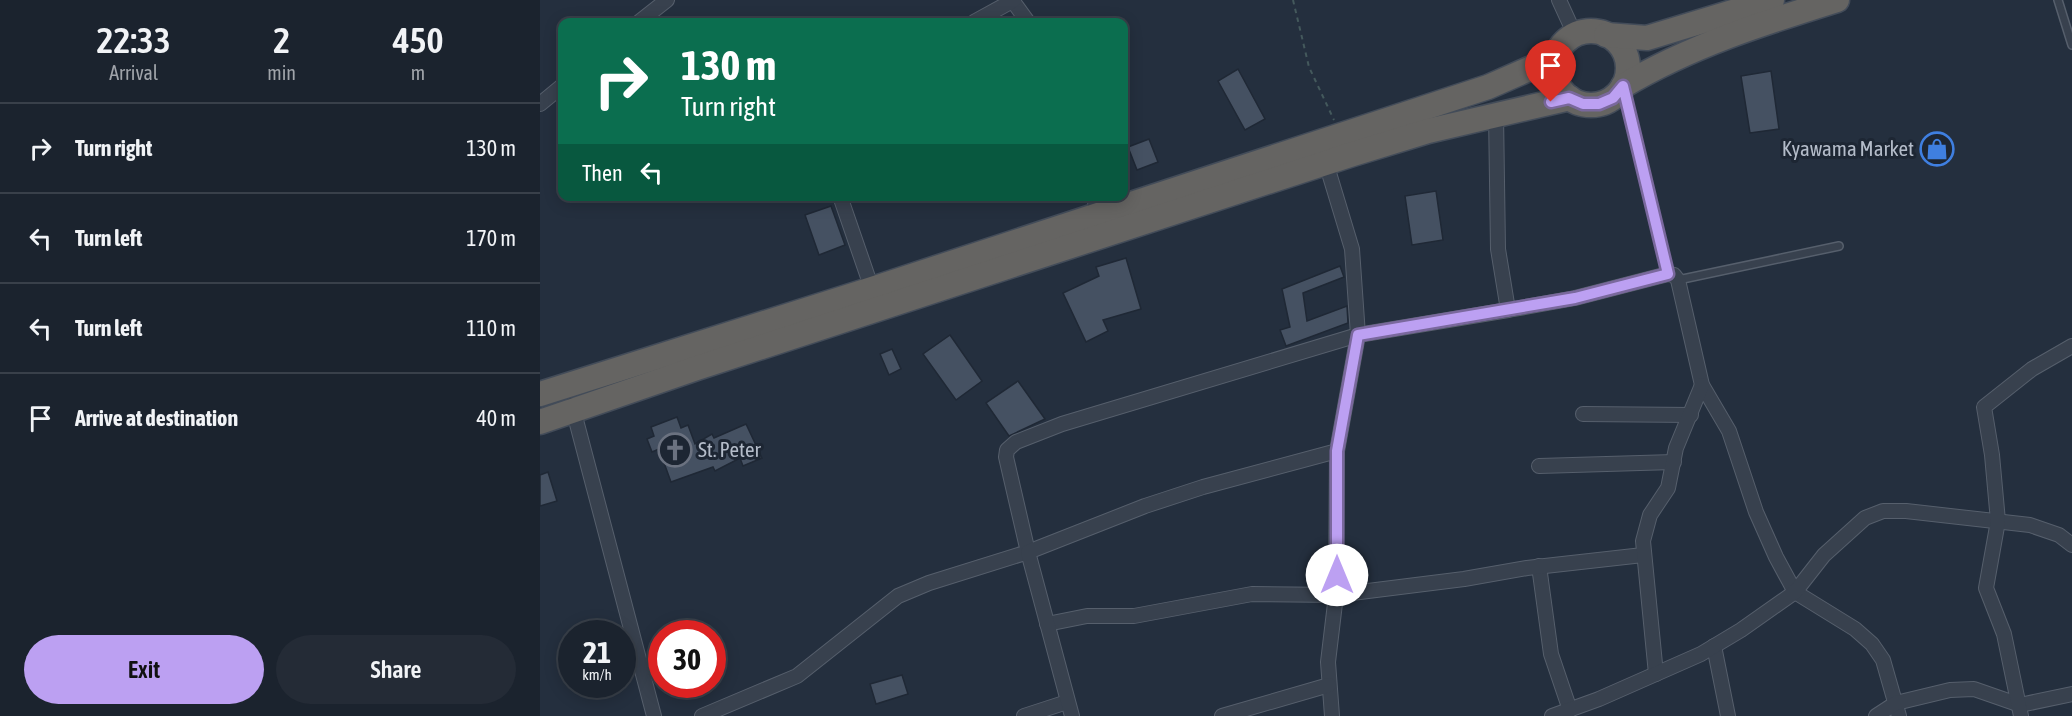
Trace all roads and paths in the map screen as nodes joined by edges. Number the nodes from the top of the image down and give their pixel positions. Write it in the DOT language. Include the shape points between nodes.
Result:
graph roads {
  1 [pos="667,0"];
  2 [pos="1013,0"];
  3 [pos="1293,0"];
  4 [pos="1559,0"];
  5 [pos="1772,0"];
  6 [pos="1837,0"];
  7 [pos="2058,0"];
  8 [pos="1732,6"];
  9 [pos="644,18"];
  10 [pos="981,18"];
  11 [pos="1025,18"];
  12 [pos="1606,34"];
  13 [pos="1567,43"];
  14 [pos="2072,45"];
  15 [pos="1623,86"];
  16 [pos="558,89"];
  17 [pos="1569,98"];
  18 [pos="540,104"];
  19 [pos="1496,114"];
  20 [pos="1342,136"];
  21 [pos="1326,163"];
  22 [pos="1128,197"];
  23 [pos="842,201"];
  24 [pos="1113,201"];
  25 [pos="1095,206"];
  26 [pos="1839,246"];
  27 [pos="1673,277"];
  28 [pos="872,289"];
  29 [pos="1508,310"];
  30 [pos="1358,335"];
  31 [pos="2072,346"];
  32 [pos="1702,385"];
  33 [pos="567,386"];
  34 [pos="540,394"];
  35 [pos="574,412"];
  36 [pos="1583,414"];
  37 [pos="1691,415"];
  38 [pos="540,423"];
  39 [pos="1337,451"];
  40 [pos="1674,462"];
  41 [pos="1539,466"];
  42 [pos="1998,521"];
  43 [pos="2072,545"];
  44 [pos="1028,552"];
  45 [pos="1643,555"];
  46 [pos="1539,566"];
  47 [pos="1796,592"];
  48 [pos="1336,595"];
  49 [pos="1047,624"];
  50 [pos="1714,646"];
  51 [pos="1656,674"];
  52 [pos="1329,685"];
  53 [pos="2072,694"];
  54 [pos="1069,709"];
  55 [pos="1570,710"];
  56 [pos="1898,710"];
  57 [pos="2020,711"];
  58 [pos="654,716"];
  59 [pos="702,716"];
  60 [pos="1024,716"];
  61 [pos="1222,716"];
  62 [pos="1332,716"];
  63 [pos="1552,716"];
  64 [pos="1728,716"];
  65 [pos="1876,716"];
  1 -- 9 [label="street"];
  2 -- 10 [label="street"];
  2 -- 11 [label="street"];
  3 -- 20 [label="path" via="1309,68"];
  4 -- 13 [label="street"];
  5 -- 8 [label="highway"];
  6 -- 15 [label="highway" via="1705,45 1662,63"];
  7 -- 14 [label="lane"];
  8 -- 12 [label="highway" via="1647,38"];
  12 -- 13 [label="highway" via="1587,32"];
  12 -- 15 [label="highway" via="1619,44 1626,57 1628,72"];
  13 -- 17 [label="highway" via="1554,65 1556,80"];
  13 -- 20 [label="highway" via="1538,65 1497,83"];
  15 -- 17 [label="highway" via="1613,98 1599,104 1583,104"];
  15 -- 27 [label="lane"];
  16 -- 18 [label="street"];
  17 -- 19 [label="highway"];
  19 -- 21 [label="highway"];
  19 -- 29 [label="street" via="1498,249"];
  20 -- 22 [label="highway"];
  21 -- 30 [label="street" via="1352,249"];
  21 -- 35 [label="highway" via="697,368"];
  23 -- 28 [label="street"];
  24 -- 25 [label="highway"];
  25 -- 28 [label="highway"];
  26 -- 27 [label="lane"];
  27 -- 29 [label="street"];
  27 -- 32 [label="street"];
  28 -- 33 [label="highway"];
  29 -- 30 [label="street"];
  30 -- 39 [label="street"];
  30 -- 44 [label="street" via="1062,424 1010,446 1006,457"];
  31 -- 42 [label="street" via="2032,369 1984,407"];
  32 -- 37 [label="street"];
  32 -- 47 [label="street" via="1729,431 1756,512"];
  33 -- 34 [label="highway"];
  33 -- 35 [label="street"];
  35 -- 38 [label="highway"];
  35 -- 58 [label="street"];
  36 -- 37 [label="street"];
  37 -- 40 [label="street"];
  39 -- 44 [label="street" via="1203,487"];
  39 -- 48 [label="street"];
  40 -- 41 [label="street"];
  40 -- 45 [label="street" via="1668,488 1645,528"];
  42 -- 43 [label="street" via="2030,525 2059,535"];
  42 -- 47 [label="street" via="1883,511 1864,518 1824,555"];
  42 -- 57 [label="street" via="1986,588 2004,634"];
  44 -- 49 [label="street"];
  44 -- 59 [label="street" via="898,596 797,676"];
  45 -- 46 [label="street"];
  45 -- 51 [label="street"];
  46 -- 48 [label="street"];
  46 -- 55 [label="street" via="1551,654"];
  47 -- 50 [label="street"];
  47 -- 56 [label="street" via="1872,644 1883,660"];
  48 -- 49 [label="street" via="1252,594 1134,616 1087,616"];
  48 -- 52 [label="street"];
  49 -- 54 [label="street"];
  50 -- 51 [label="street"];
  50 -- 64 [label="street"];
  51 -- 55 [label="street"];
  52 -- 61 [label="street"];
  52 -- 62 [label="street"];
  53 -- 57 [label="street"];
  54 -- 60 [label="street"];
  55 -- 63 [label="street"];
  56 -- 57 [label="street" via="1962,689 1987,693"];
  56 -- 65 [label="street"];
}
